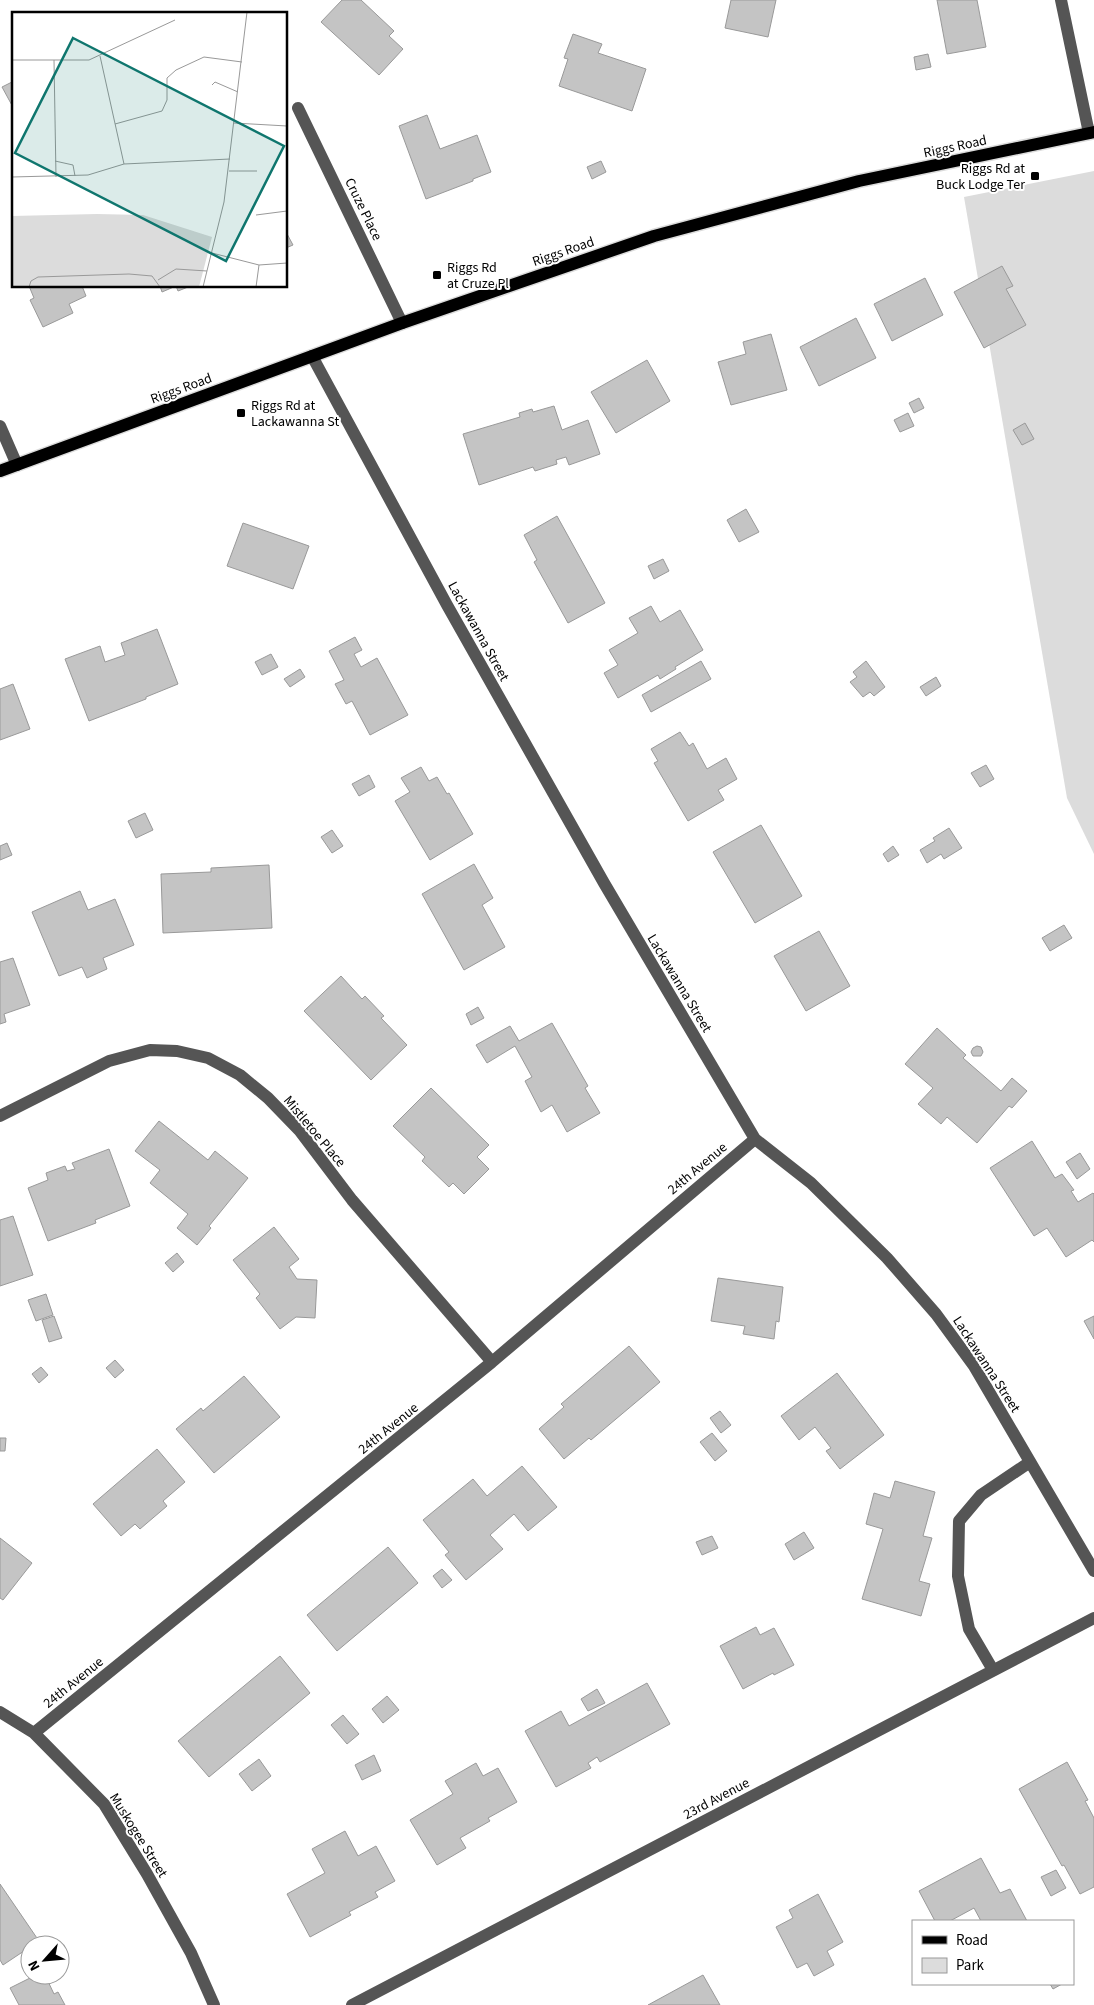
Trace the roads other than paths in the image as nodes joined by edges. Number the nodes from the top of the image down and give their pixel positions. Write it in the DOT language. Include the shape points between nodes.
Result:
graph roads {
  1 [pos="1060,0"];
  2 [pos="298,108"];
  3 [pos="1092,132"];
  4 [pos="402,323"];
  5 [pos="312,356"];
  6 [pos="0,426"];
  7 [pos="17,465"];
  8 [pos="0,471"];
  9 [pos="0,1116"];
  10 [pos="755,1139"];
  11 [pos="492,1362"];
  12 [pos="1030,1462"];
  13 [pos="1094,1571"];
  14 [pos="1094,1618"];
  15 [pos="993,1670"];
  16 [pos="0,1712"];
  17 [pos="34,1733"];
  18 [pos="214,2005"];
  19 [pos="352,2005"];
  1 -- 3 [label="street"];
  2 -- 4 [label="street, Cruze Place"];
  3 -- 4 [label="main road, Riggs Road" via="859,181 740,212 654,236"];
  4 -- 5 [label="main road, Riggs Road"];
  5 -- 7 [label="main road, Riggs Road"];
  5 -- 10 [label="street, Lackawanna Street" via="447,605 604,883"];
  6 -- 7 [label="street"];
  7 -- 8 [label="main road, Riggs Road"];
  9 -- 11 [label="street, Mistletoe Place" via="109,1061 150,1050 177,1051 208,1058 240,1075 299,1130 352,1200"];
  10 -- 11 [label="street, 24th Avenue"];
  10 -- 12 [label="street, Lackawanna Street" via="811,1183 887,1258 936,1314 974,1366"];
  11 -- 17 [label="street, 24th Avenue"];
  12 -- 13 [label="street, Lackawanna Street"];
  12 -- 15 [label="street" via="981,1495 959,1521 958,1576 969,1629"];
  14 -- 15 [label="street, 23rd Avenue"];
  15 -- 19 [label="street, 23rd Avenue"];
  16 -- 17 [label="street, Muskogee Street"];
  17 -- 18 [label="street, Muskogee Street" via="104,1804 191,1953"];
}
